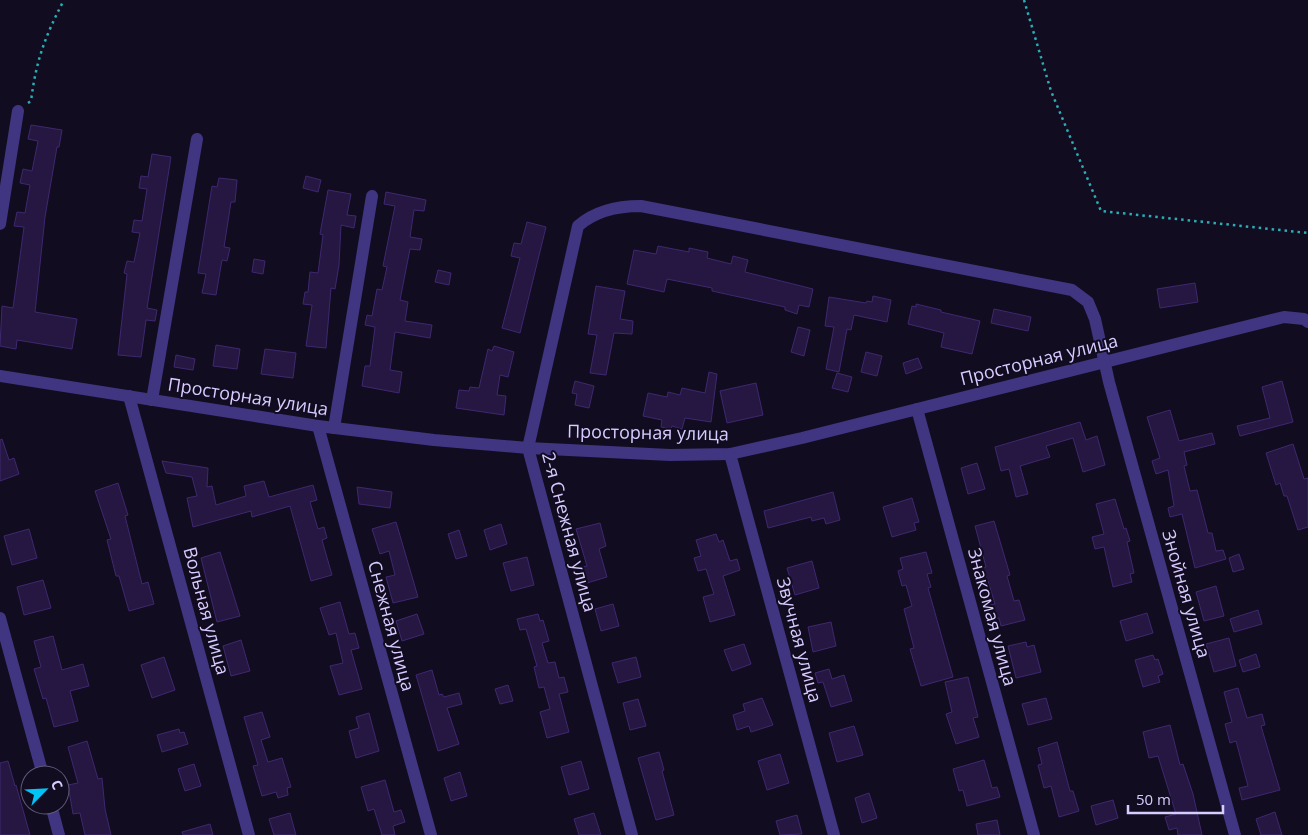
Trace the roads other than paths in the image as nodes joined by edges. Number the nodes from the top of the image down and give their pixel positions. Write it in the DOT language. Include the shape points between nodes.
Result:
graph roads {
  1 [pos="18,111"];
  2 [pos="197,139"];
  3 [pos="372,196"];
  4 [pos="622,206"];
  5 [pos="0,224"];
  6 [pos="1308,322"];
  7 [pos="1104,362"];
  8 [pos="0,376"];
  9 [pos="129,396"];
  10 [pos="152,400"];
  11 [pos="917,409"];
  12 [pos="318,426"];
  13 [pos="334,428"];
  14 [pos="528,448"];
  15 [pos="730,454"];
  16 [pos="0,618"];
  17 [pos="40,765"];
  18 [pos="54,815"];
  19 [pos="59,835"];
  20 [pos="248,835"];
  21 [pos="431,835"];
  22 [pos="632,835"];
  23 [pos="834,835"];
  24 [pos="1034,835"];
  25 [pos="1235,835"];
  1 -- 5 [label="street"];
  2 -- 10 [label="street"];
  3 -- 13 [label="street"];
  4 -- 7 [label="street, Знойная улица" via="641,206 1072,290 1088,302 1095,318"];
  4 -- 14 [label="street, 2-я Снежная улица" via="588,217 578,226"];
  6 -- 7 [label="street, Просторная улица" via="1304,318 1284,317"];
  7 -- 11 [label="street, Просторная улица"];
  7 -- 25 [label="street, Знойная улица"];
  8 -- 9 [label="street, Просторная улица"];
  9 -- 10 [label="street, Просторная улица"];
  9 -- 20 [label="street, Вольная улица"];
  10 -- 12 [label="street, Просторная улица"];
  11 -- 15 [label="street, Просторная улица"];
  11 -- 24 [label="street, Знакомая улица"];
  12 -- 13 [label="street, Просторная улица"];
  12 -- 21 [label="street, Снежная улица"];
  13 -- 14 [label="street, Просторная улица"];
  14 -- 15 [label="street, Просторная улица" via="670,455"];
  14 -- 22 [label="street, 2-я Снежная улица"];
  15 -- 23 [label="street, Звучная улица"];
  16 -- 17 [label="street"];
  18 -- 19 [label="street"];
}
